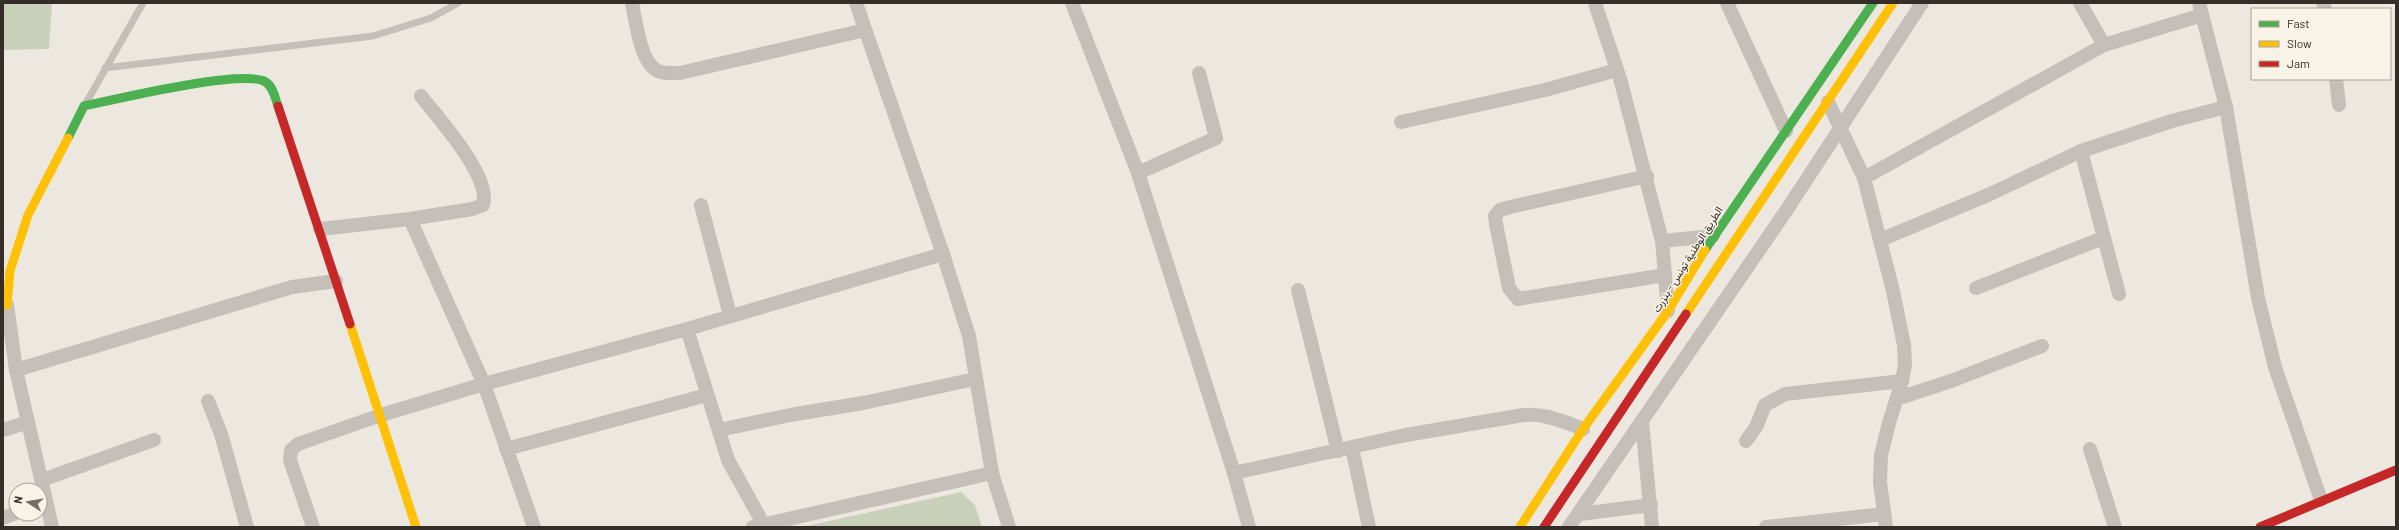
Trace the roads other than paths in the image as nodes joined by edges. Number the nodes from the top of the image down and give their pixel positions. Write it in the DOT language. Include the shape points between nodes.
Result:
graph roads {
  1 [pos="143,3"];
  2 [pos="458,3"];
  3 [pos="632,3"];
  4 [pos="856,3"];
  5 [pos="1072,3"];
  6 [pos="1595,3"];
  7 [pos="1727,3"];
  8 [pos="1873,3"];
  9 [pos="1893,3"];
  10 [pos="1922,3"];
  11 [pos="2080,3"];
  12 [pos="2201,9"];
  13 [pos="865,30"];
  14 [pos="2104,45"];
  15 [pos="105,68"];
  16 [pos="1616,70"];
  17 [pos="1199,74"];
  18 [pos="2336,80"];
  19 [pos="422,96"];
  20 [pos="1828,102"];
  21 [pos="2340,105"];
  22 [pos="84,106"];
  23 [pos="2226,107"];
  24 [pos="1401,122"];
  25 [pos="1841,127"];
  26 [pos="1786,131"];
  27 [pos="2081,151"];
  28 [pos="1138,173"];
  29 [pos="1647,176"];
  30 [pos="1864,178"];
  31 [pos="1746,189"];
  32 [pos="1760,201"];
  33 [pos="700,205"];
  34 [pos="410,219"];
  35 [pos="320,229"];
  36 [pos="1713,236"];
  37 [pos="2103,238"];
  38 [pos="1880,240"];
  39 [pos="1662,241"];
  40 [pos="943,254"];
  41 [pos="1665,274"];
  42 [pos="336,281"];
  43 [pos="1976,288"];
  44 [pos="1298,290"];
  45 [pos="2119,294"];
  46 [pos="5,303"];
  47 [pos="1668,311"];
  48 [pos="730,315"];
  49 [pos="688,329"];
  50 [pos="7,336"];
  51 [pos="2042,346"];
  52 [pos="16,370"];
  53 [pos="975,378"];
  54 [pos="1902,381"];
  55 [pos="484,384"];
  56 [pos="707,395"];
  57 [pos="1899,398"];
  58 [pos="208,402"];
  59 [pos="381,415"];
  60 [pos="28,422"];
  61 [pos="1642,422"];
  62 [pos="1583,429"];
  63 [pos="3,430"];
  64 [pos="719,430"];
  65 [pos="154,440"];
  66 [pos="1746,441"];
  67 [pos="1352,448"];
  68 [pos="506,449"];
  69 [pos="2090,449"];
  70 [pos="1338,451"];
  71 [pos="2396,470"];
  72 [pos="992,473"];
  73 [pos="1234,474"];
  74 [pos="42,480"];
  75 [pos="2320,500"];
  76 [pos="1651,506"];
  77 [pos="1580,514"];
  78 [pos="48,516"];
  79 [pos="1885,520"];
  80 [pos="761,526"];
  81 [pos="52,527"];
  82 [pos="246,527"];
  83 [pos="313,527"];
  84 [pos="416,527"];
  85 [pos="534,527"];
  86 [pos="1009,527"];
  87 [pos="1249,527"];
  88 [pos="1369,527"];
  89 [pos="1520,527"];
  90 [pos="1544,527"];
  91 [pos="1569,527"];
  92 [pos="1652,527"];
  93 [pos="1766,527"];
  94 [pos="2115,527"];
  95 [pos="2260,527"];
  1 -- 15 [label="lane"];
  2 -- 15 [label="lane" via="431,18 373,36"];
  3 -- 13 [label="street" via="644,58 657,71 668,73 680,73"];
  4 -- 13 [label="street"];
  5 -- 28 [label="street"];
  6 -- 16 [label="street"];
  7 -- 26 [label="street"];
  8 -- 26 [label="main road, الطريق الوطنية تونس - بنزرت"];
  9 -- 20 [label="main road"];
  10 -- 25 [label="street"];
  11 -- 14 [label="street"];
  12 -- 14 [label="street"];
  12 -- 23 [label="street"];
  13 -- 40 [label="street"];
  14 -- 30 [label="street"];
  15 -- 22 [label="lane"];
  16 -- 24 [label="street" via="1545,90"];
  16 -- 29 [label="street"];
  17 -- 28 [label="street" via="1216,138"];
  18 -- 21 [label="street"];
  19 -- 34 [label="street" via="472,163 485,199 484,205 480,207"];
  20 -- 25 [label="street"];
  20 -- 32 [label="main road"];
  22 -- 35 [label="main road" via="233,79 248,77 265,81 273,90"];
  22 -- 46 [label="main road" via="28,215 10,271"];
  23 -- 27 [label="street" via="2172,121"];
  23 -- 75 [label="street" via="2258,298 2277,374"];
  25 -- 30 [label="street"];
  25 -- 61 [label="street"];
  26 -- 31 [label="main road, الطريق الوطنية تونس - بنزرت"];
  27 -- 37 [label="street"];
  27 -- 38 [label="street" via="1988,195"];
  28 -- 73 [label="street"];
  29 -- 39 [label="street"];
  29 -- 41 [label="street" via="1510,206 1500,210 1495,216 1496,224 1510,288 1518,299"];
  30 -- 38 [label="street"];
  31 -- 32 [label="main road"];
  31 -- 36 [label="main road, الطريق الوطنية تونس - بنزرت"];
  32 -- 90 [label="main road"];
  33 -- 48 [label="street"];
  34 -- 35 [label="street"];
  34 -- 55 [label="street"];
  35 -- 42 [label="main road"];
  36 -- 39 [label="street"];
  36 -- 47 [label="main road, الطريق الوطنية تونس - بنزرت"];
  37 -- 43 [label="street"];
  37 -- 45 [label="street"];
  38 -- 54 [label="street" via="1904,345 1905,364"];
  39 -- 41 [label="street"];
  40 -- 48 [label="street"];
  40 -- 53 [label="street" via="968,336"];
  41 -- 47 [label="street"];
  42 -- 52 [label="street" via="292,287"];
  42 -- 59 [label="main road"];
  44 -- 70 [label="street"];
  46 -- 50 [label="street"];
  47 -- 62 [label="main road, الطريق الوطنية تونس - بنزرت"];
  48 -- 49 [label="street"];
  49 -- 55 [label="street"];
  49 -- 56 [label="street"];
  50 -- 52 [label="street"];
  51 -- 57 [label="street"];
  52 -- 60 [label="street"];
  53 -- 64 [label="street" via="863,404"];
  53 -- 72 [label="street"];
  54 -- 57 [label="street"];
  54 -- 66 [label="street" via="1785,394 1765,405 1756,427"];
  55 -- 59 [label="street"];
  55 -- 68 [label="street"];
  56 -- 64 [label="street"];
  56 -- 68 [label="street"];
  57 -- 79 [label="street" via="1889,423 1881,455 1880,482"];
  58 -- 82 [label="street" via="221,434"];
  59 -- 83 [label="street" via="298,444 291,450 290,460"];
  59 -- 84 [label="main road"];
  60 -- 63 [label="street"];
  60 -- 74 [label="street"];
  61 -- 76 [label="street"];
  61 -- 77 [label="street"];
  62 -- 67 [label="street" via="1536,414 1406,435"];
  62 -- 89 [label="main road, الطريق الوطنية تونس - بنزرت"];
  64 -- 80 [label="street" via="728,460"];
  65 -- 74 [label="street"];
  67 -- 70 [label="street"];
  67 -- 88 [label="street"];
  68 -- 85 [label="street"];
  69 -- 94 [label="street"];
  70 -- 73 [label="street"];
  71 -- 75 [label="main road"];
  72 -- 80 [label="street"];
  72 -- 86 [label="street"];
  73 -- 87 [label="street"];
  75 -- 95 [label="main road"];
  76 -- 77 [label="street"];
  76 -- 92 [label="street"];
  77 -- 91 [label="street"];
  78 -- 81 [label="street"];
  79 -- 93 [label="street"];
}
